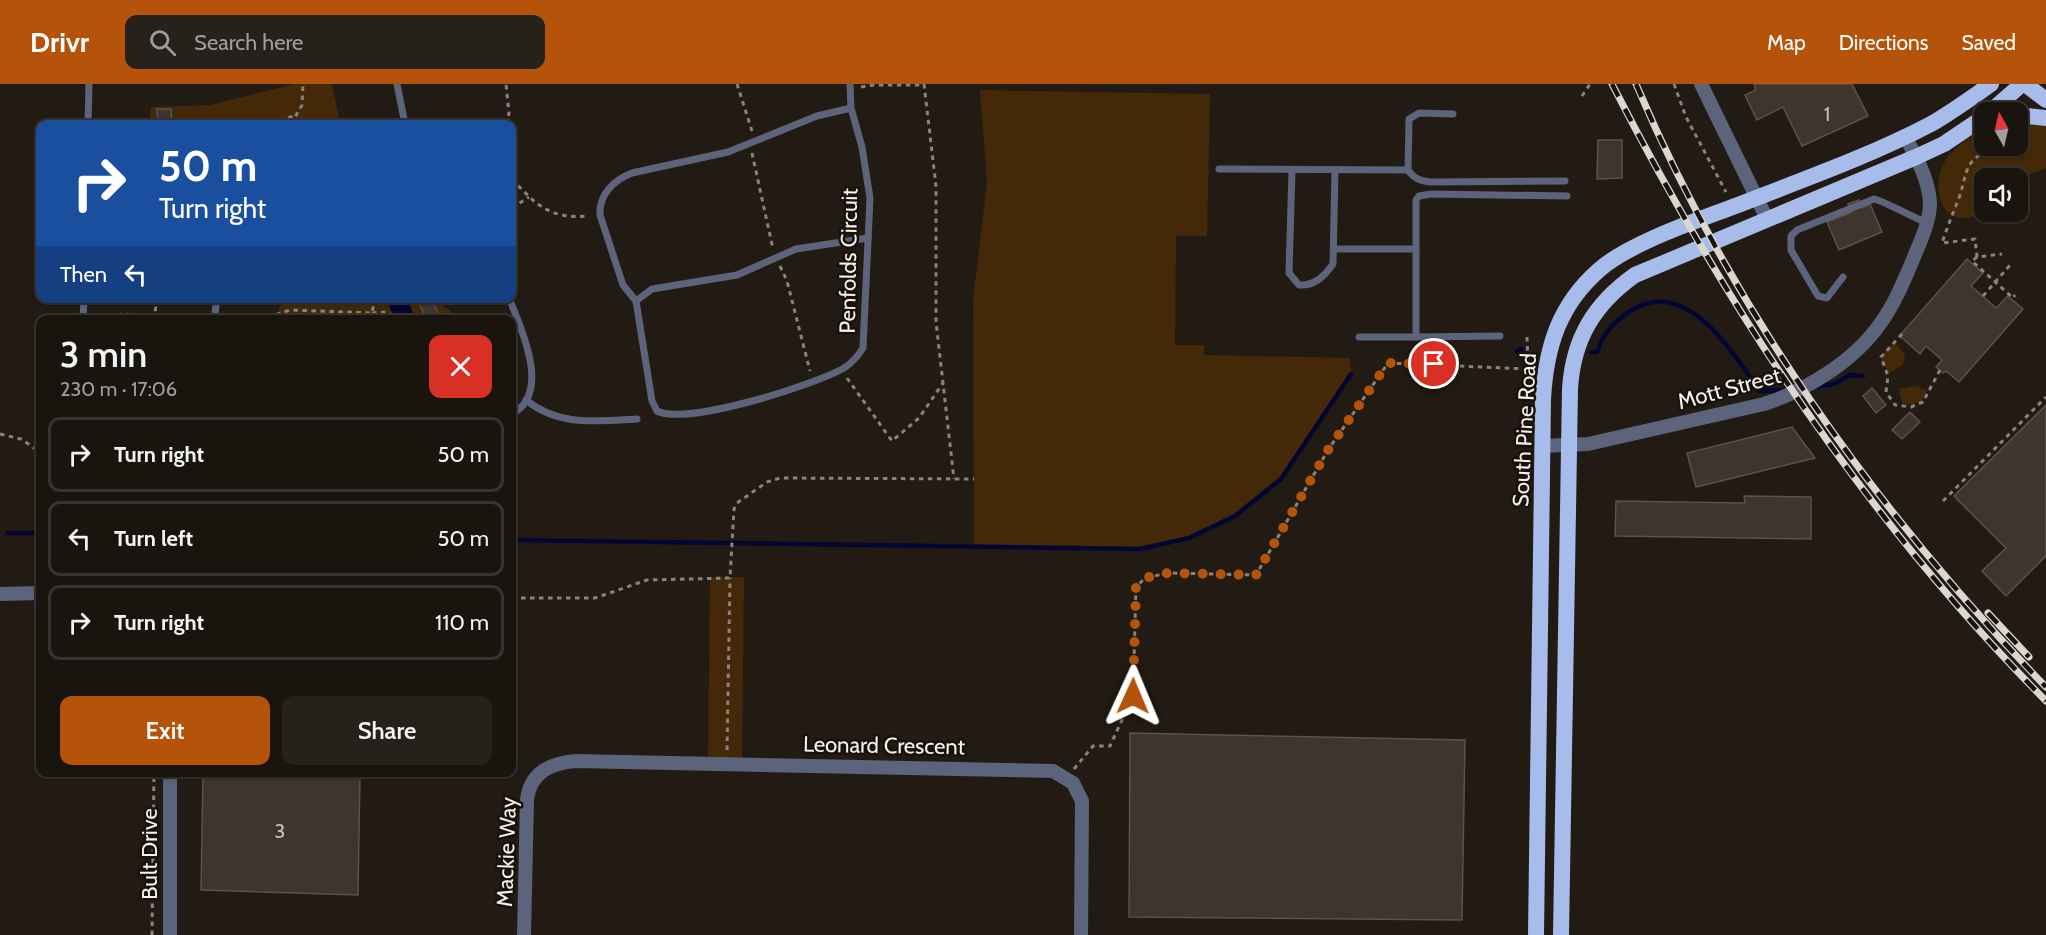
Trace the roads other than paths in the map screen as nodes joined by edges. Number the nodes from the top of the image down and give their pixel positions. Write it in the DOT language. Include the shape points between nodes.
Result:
graph roads {
  1 [pos="89,84"];
  2 [pos="398,84"];
  3 [pos="1701,84"];
  4 [pos="1992,84"];
  5 [pos="2023,84"];
  6 [pos="850,86"];
  7 [pos="1969,92"];
  8 [pos="2046,100"];
  9 [pos="2002,102"];
  10 [pos="851,108"];
  11 [pos="1453,114"];
  12 [pos="2028,115"];
  13 [pos="2046,118"];
  14 [pos="88,120"];
  15 [pos="404,120"];
  16 [pos="1974,124"];
  17 [pos="1905,136"];
  18 [pos="1916,157"];
  19 [pos="1219,169"];
  20 [pos="1292,170"];
  21 [pos="1335,170"];
  22 [pos="1408,170"];
  23 [pos="1421,181"];
  24 [pos="1565,181"];
  25 [pos="1419,196"];
  26 [pos="1567,196"];
  27 [pos="1757,198"];
  28 [pos="1767,219"];
  29 [pos="1927,223"];
  30 [pos="868,238"];
  31 [pos="1334,249"];
  32 [pos="1416,249"];
  33 [pos="1843,277"];
  34 [pos="636,301"];
  35 [pos="516,316"];
  36 [pos="1500,336"];
  37 [pos="1359,337"];
  38 [pos="1416,337"];
  39 [pos="526,400"];
  40 [pos="516,410"];
  41 [pos="637,419"];
  42 [pos="1543,446"];
  43 [pos="1569,446"];
  44 [pos="36,593"];
  45 [pos="0,594"];
  46 [pos="538,774"];
  47 [pos="170,777"];
  48 [pos="170,935"];
  49 [pos="524,935"];
  50 [pos="1082,935"];
  51 [pos="1536,935"];
  52 [pos="1561,935"];
  1 -- 14 [label="lane"];
  2 -- 15 [label="lane"];
  3 -- 27 [label="street"];
  4 -- 7 [label="highway, South Pine Road"];
  5 -- 8 [label="highway"];
  5 -- 9 [label="highway"];
  6 -- 10 [label="lane, Penfolds Circuit"];
  7 -- 17 [label="highway, South Pine Road"];
  10 -- 30 [label="lane, Penfolds Circuit" via="868,176"];
  10 -- 34 [label="lane, Penfolds Circuit" via="817,116 728,152 620,178 607,191 600,215 624,285"];
  11 -- 22 [label="lane" via="1419,113 1409,119"];
  12 -- 13 [label="highway"];
  16 -- 18 [label="highway, South Pine Road"];
  17 -- 18 [label="street, Mott Street"];
  17 -- 27 [label="highway, South Pine Road"];
  18 -- 28 [label="highway, South Pine Road"];
  18 -- 29 [label="street, Mott Street" via="1928,190"];
  19 -- 20 [label="lane"];
  20 -- 21 [label="lane"];
  20 -- 31 [label="lane" via="1292,279 1299,285 1315,283 1332,264"];
  21 -- 22 [label="lane"];
  21 -- 31 [label="lane"];
  22 -- 23 [label="lane"];
  23 -- 24 [label="lane"];
  23 -- 25 [label="lane"];
  25 -- 26 [label="lane"];
  25 -- 32 [label="lane"];
  27 -- 28 [label="street"];
  27 -- 42 [label="highway, South Pine Road" via="1618,257 1600,268 1578,291 1549,346"];
  28 -- 43 [label="highway, South Pine Road" via="1649,268 1603,300 1585,326 1574,354"];
  29 -- 33 [label="lane" via="1874,199 1797,230 1791,236 1791,250 1818,296 1827,298"];
  29 -- 43 [label="street, Mott Street" via="1901,288 1880,324 1842,362 1819,378 1764,404"];
  30 -- 34 [label="lane" via="796,249 737,275 652,289"];
  30 -- 34 [label="lane, Penfolds Circuit" via="865,340 857,357 842,369 757,400 729,407 663,414 657,411 652,402"];
  31 -- 32 [label="lane"];
  32 -- 38 [label="lane"];
  35 -- 39 [label="lane" via="531,371"];
  36 -- 38 [label="lane"];
  37 -- 38 [label="lane"];
  39 -- 40 [label="lane"];
  39 -- 41 [label="lane" via="567,420"];
  42 -- 43 [label="street, Mott Street"];
  42 -- 51 [label="highway, South Pine Road"];
  43 -- 52 [label="highway, South Pine Road"];
  44 -- 45 [label="street"];
  46 -- 49 [label="street, Mackie Way" via="526,800"];
  46 -- 50 [label="street, Leonard Crescent" via="552,765 570,761 1042,769 1068,778 1082,801"];
  47 -- 48 [label="street, Bult Drive"];
}
